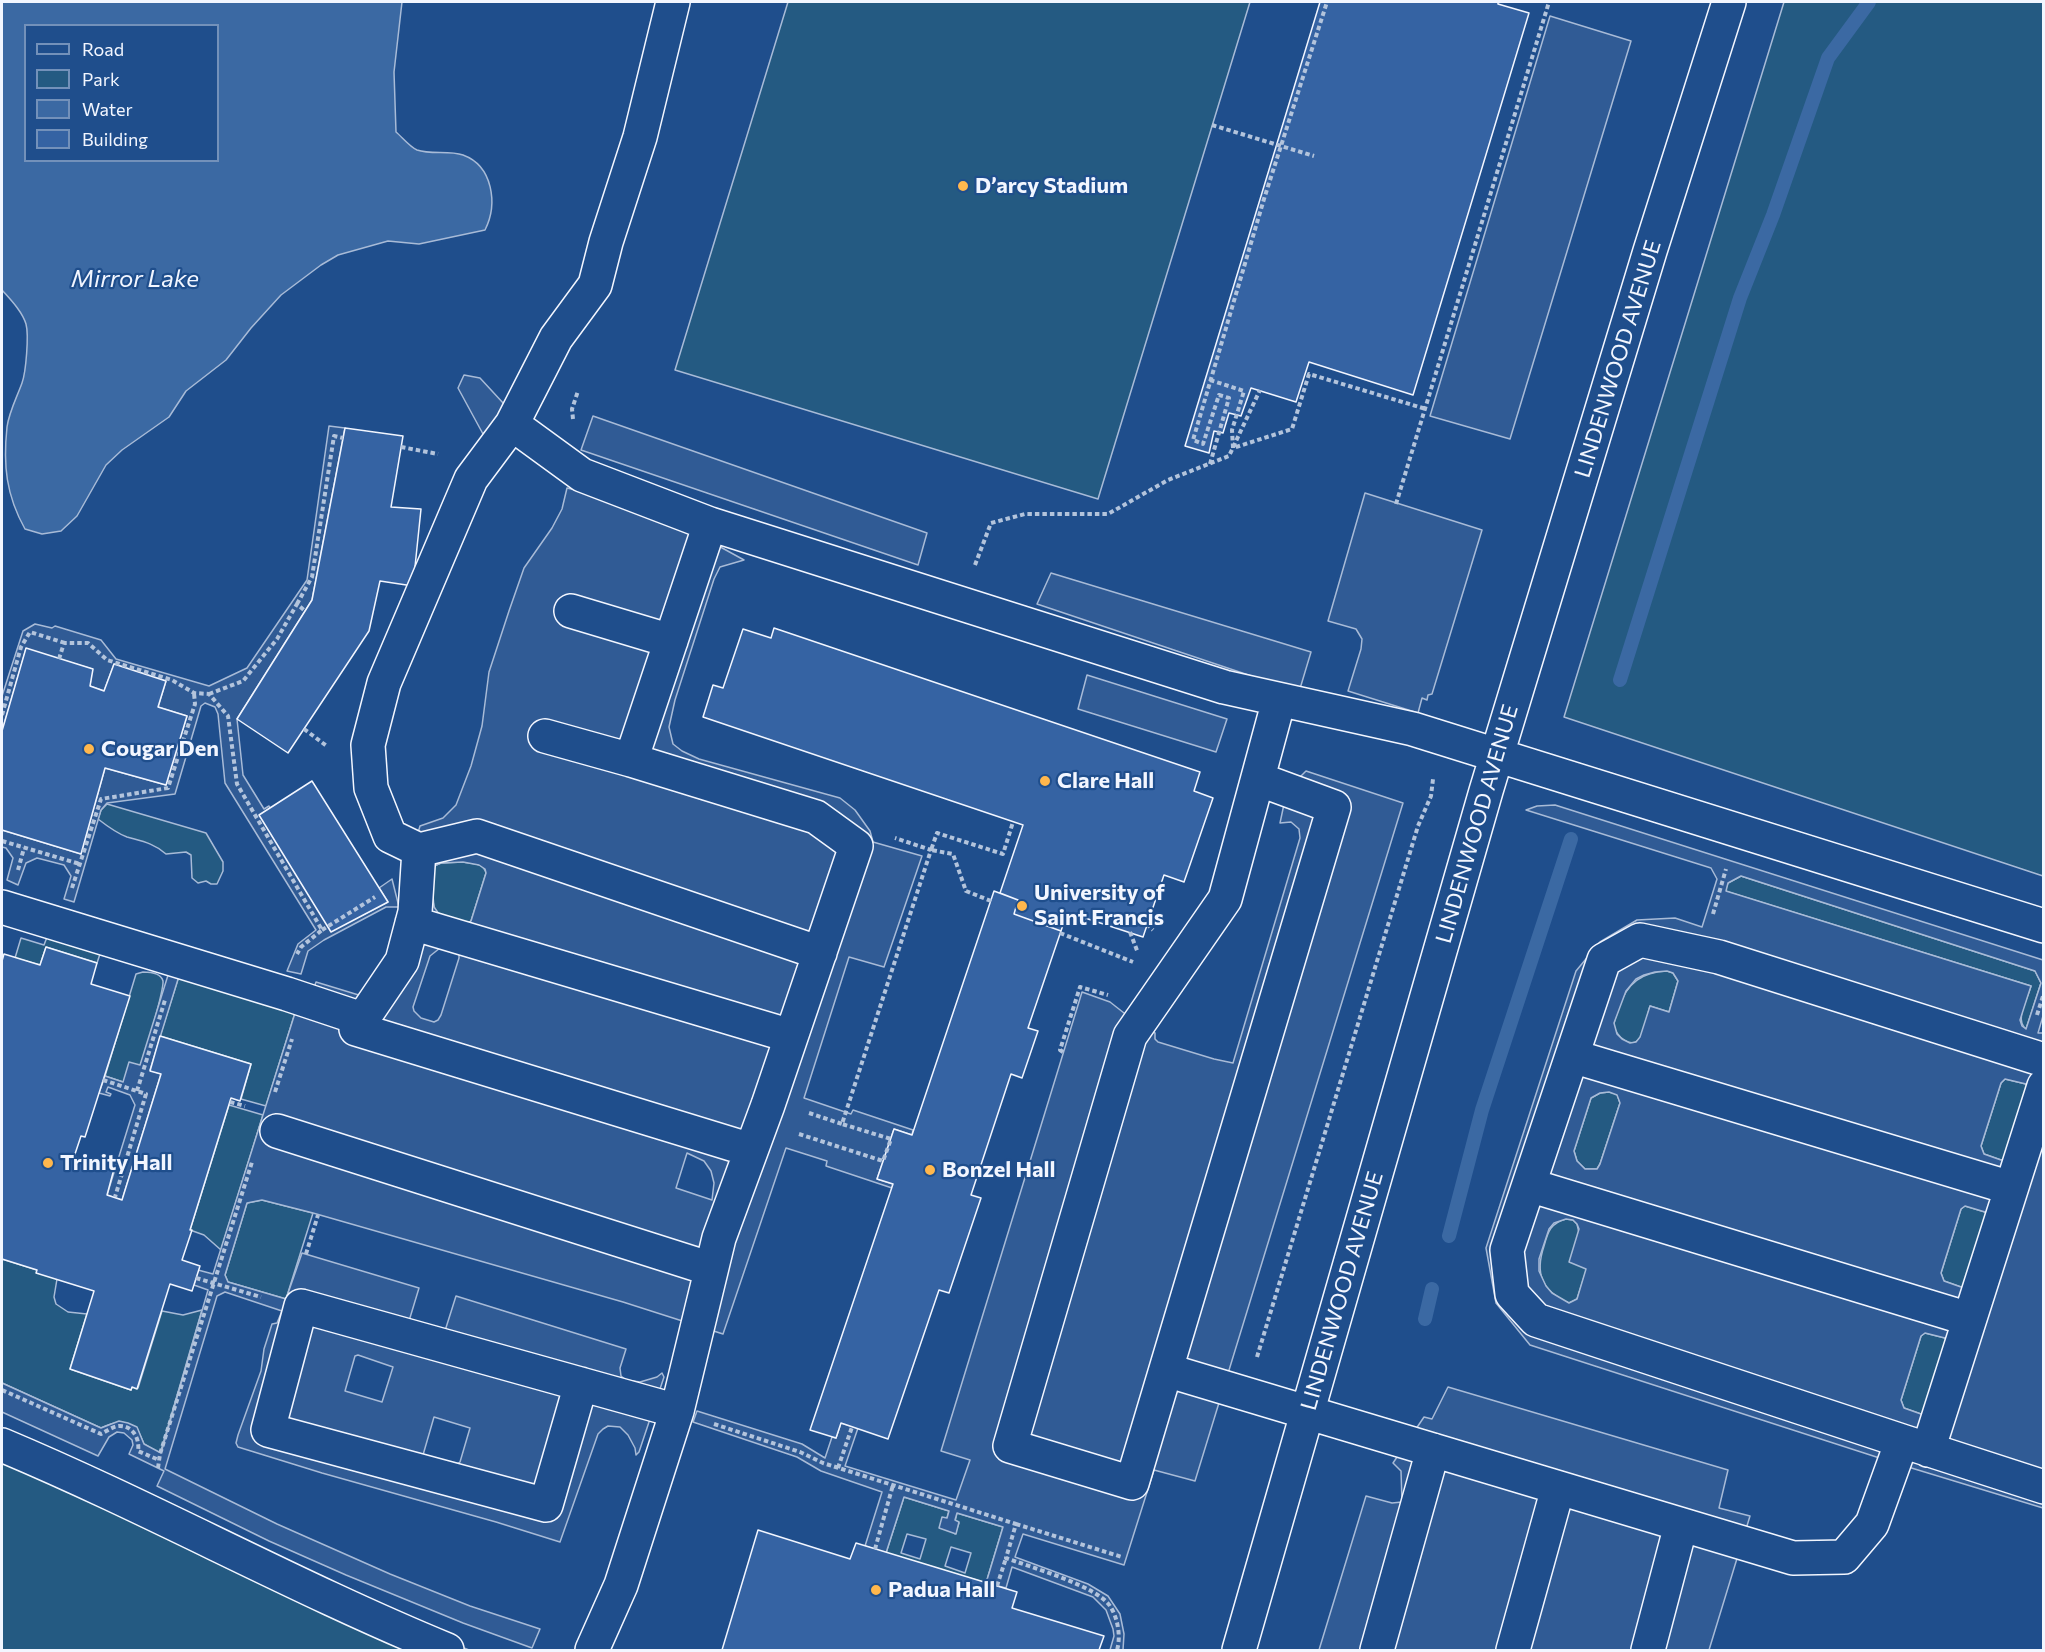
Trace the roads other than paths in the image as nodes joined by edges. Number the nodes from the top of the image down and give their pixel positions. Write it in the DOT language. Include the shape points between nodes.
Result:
graph roads {
  1 [pos="673,2"];
  2 [pos="1730,2"];
  3 [pos="512,424"];
  4 [pos="710,524"];
  5 [pos="571,612"];
  6 [pos="671,641"];
  7 [pos="1279,700"];
  8 [pos="545,736"];
  9 [pos="1497,756"];
  10 [pos="631,760"];
  11 [pos="1258,779"];
  12 [pos="419,850"];
  13 [pos="2,907"];
  14 [pos="412,923"];
  15 [pos="2043,927"];
  16 [pos="820,953"];
  17 [pos="362,1019"];
  18 [pos="791,1036"];
  19 [pos="1572,1056"];
  20 [pos="2043,1060"];
  21 [pos="2043,1086"];
  22 [pos="275,1116"];
  23 [pos="751,1150"];
  24 [pos="1529,1185"];
  25 [pos="2011,1188"];
  26 [pos="711,1269"];
  27 [pos="1970,1319"];
  28 [pos="1166,1370"];
  29 [pos="581,1384"];
  30 [pos="676,1411"];
  31 [pos="1307,1413"];
  32 [pos="2,1445"];
  33 [pos="1915,1445"];
  34 [pos="1433,1450"];
  35 [pos="2043,1486"];
  36 [pos="1558,1488"];
  37 [pos="1681,1525"];
  38 [pos="447,1650"];
  39 [pos="592,1650"];
  40 [pos="1239,1650"];
  41 [pos="1377,1650"];
  42 [pos="1513,1650"];
  43 [pos="1648,1650"];
  1 -- 3 [label="street" via="640,136 595,285 556,338"];
  2 -- 9 [label="street, LINDENWOOD AVENUE"];
  3 -- 4 [label="street" via="582,475"];
  3 -- 12 [label="street" via="471,479 384,683 368,744 370,789 390,836"];
  4 -- 6 [label="street"];
  4 -- 7 [label="street" via="1224,687"];
  5 -- 6 [label="street"];
  6 -- 10 [label="street"];
  7 -- 9 [label="street" via="1413,729"];
  7 -- 11 [label="street"];
  8 -- 10 [label="street"];
  9 -- 15 [label="street"];
  9 -- 31 [label="street, LINDENWOOD AVENUE"];
  10 -- 16 [label="street" via="816,817 856,846"];
  11 -- 28 [label="street" via="1334,807"];
  11 -- 28 [label="street" via="1225,899 1130,1036 1010,1446 1132,1483"];
  12 -- 14 [label="street"];
  12 -- 16 [label="street" via="477,836"];
  13 -- 17 [label="street"];
  14 -- 17 [label="street" via="402,961"];
  14 -- 18 [label="street"];
  16 -- 18 [label="street"];
  17 -- 23 [label="street" via="356,1029"];
  18 -- 23 [label="street"];
  19 -- 20 [label="street" via="1604,960 1640,940 1719,957"];
  19 -- 24 [label="street"];
  19 -- 25 [label="street"];
  21 -- 25 [label="street"];
  22 -- 26 [label="street"];
  23 -- 26 [label="street"];
  24 -- 27 [label="street"];
  24 -- 33 [label="street" via="1507,1250 1512,1294 1536,1320"];
  25 -- 27 [label="street"];
  26 -- 30 [label="street"];
  27 -- 33 [label="street"];
  28 -- 31 [label="street"];
  29 -- 29 [label="street" via="302,1306 268,1430 546,1505"];
  29 -- 30 [label="street"];
  30 -- 39 [label="street" via="621,1585"];
  31 -- 34 [label="street"];
  31 -- 40 [label="street, LINDENWOOD AVENUE"];
  32 -- 38 [label="street"];
  33 -- 35 [label="street"];
  33 -- 37 [label="street" via="1872,1524 1844,1557 1793,1558"];
  34 -- 36 [label="street"];
  34 -- 41 [label="street"];
  36 -- 37 [label="street"];
  36 -- 42 [label="street"];
  37 -- 43 [label="street"];
}
